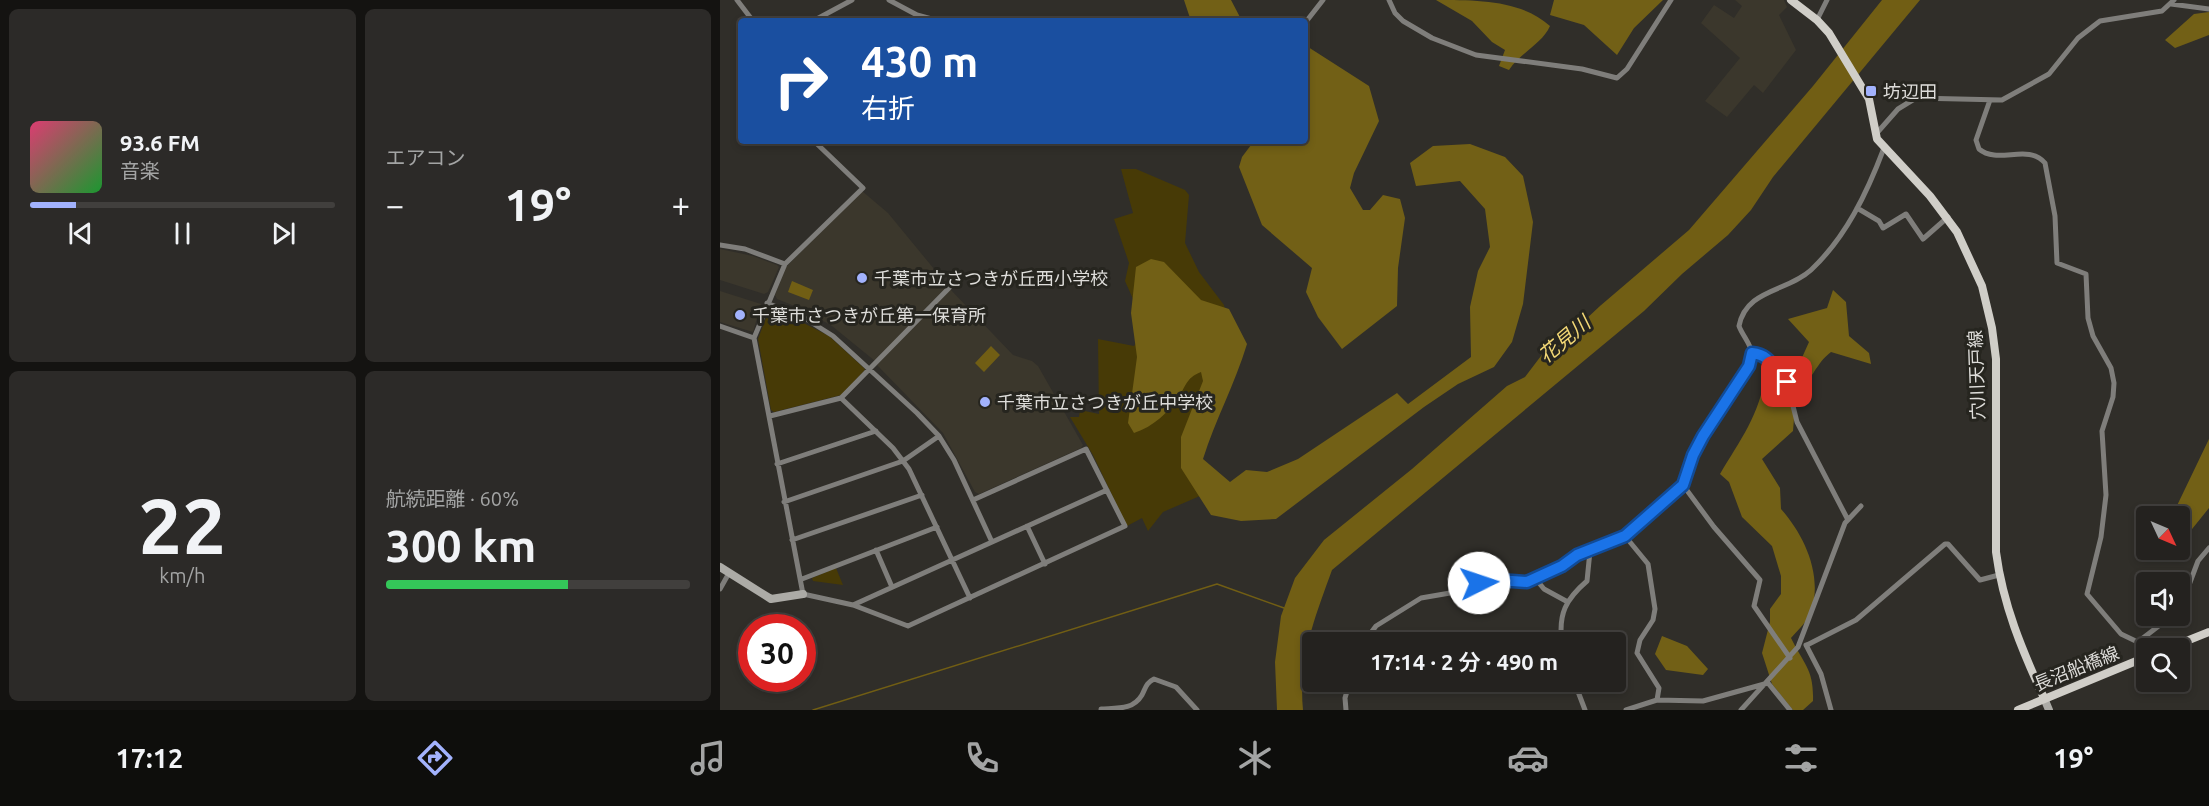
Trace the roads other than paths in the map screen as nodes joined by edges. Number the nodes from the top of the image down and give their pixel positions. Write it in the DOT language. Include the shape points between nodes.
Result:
graph roads {
  1 [pos="737,0"];
  2 [pos="852,0"];
  3 [pos="889,0"];
  4 [pos="1323,0"];
  5 [pos="1389,0"];
  6 [pos="1671,0"];
  7 [pos="1791,0"];
  8 [pos="1827,0"];
  9 [pos="2172,2"];
  10 [pos="2209,9"];
  11 [pos="751,18"];
  12 [pos="819,18"];
  13 [pos="928,18"];
  14 [pos="1308,19"];
  15 [pos="1817,20"];
  16 [pos="1990,100"];
  17 [pos="1875,136"];
  18 [pos="817,144"];
  19 [pos="1884,148"];
  20 [pos="1857,208"];
  21 [pos="1948,217"];
  22 [pos="720,245"];
  23 [pos="785,264"];
  24 [pos="951,286"];
  25 [pos="767,303"];
  26 [pos="720,326"];
  27 [pos="754,338"];
  28 [pos="1752,353"];
  29 [pos="869,370"];
  30 [pos="841,398"];
  31 [pos="770,416"];
  32 [pos="876,431"];
  33 [pos="939,436"];
  34 [pos="903,461"];
  35 [pos="777,464"];
  36 [pos="1683,485"];
  37 [pos="1107,490"];
  38 [pos="922,495"];
  39 [pos="973,500"];
  40 [pos="784,502"];
  41 [pos="1861,506"];
  42 [pos="1848,520"];
  43 [pos="1026,526"];
  44 [pos="937,527"];
  45 [pos="1625,536"];
  46 [pos="792,540"];
  47 [pos="992,542"];
  48 [pos="2209,549"];
  49 [pos="876,550"];
  50 [pos="1590,551"];
  51 [pos="953,560"];
  52 [pos="1045,564"];
  53 [pos="720,567"];
  54 [pos="729,573"];
  55 [pos="2000,575"];
  56 [pos="1535,578"];
  57 [pos="802,579"];
  58 [pos="2190,582"];
  59 [pos="892,587"];
  60 [pos="720,588"];
  61 [pos="803,594"];
  62 [pos="970,598"];
  63 [pos="1566,601"];
  64 [pos="853,605"];
  65 [pos="2159,626"];
  66 [pos="1372,632"];
  67 [pos="1562,632"];
  68 [pos="2209,632"];
  69 [pos="2143,638"];
  70 [pos="2190,640"];
  71 [pos="2136,641"];
  72 [pos="1807,645"];
  73 [pos="1798,647"];
  74 [pos="1790,658"];
  75 [pos="2136,661"];
  76 [pos="1768,683"];
  77 [pos="1347,692"];
  78 [pos="1578,692"];
  79 [pos="2044,698"];
  80 [pos="1655,701"];
  81 [pos="1101,708"];
  82 [pos="1197,710"];
  83 [pos="1346,710"];
  84 [pos="1585,710"];
  85 [pos="1626,710"];
  86 [pos="1655,710"];
  87 [pos="1741,710"];
  88 [pos="1790,710"];
  89 [pos="1831,710"];
  90 [pos="2018,710"];
  91 [pos="2049,710"];
  1 -- 11 [label="street"];
  2 -- 12 [label="street"];
  3 -- 13 [label="street"];
  4 -- 14 [label="street"];
  5 -- 6 [label="street" via="1403,21 1432,38 1476,55 1582,69 1617,78 1627,69"];
  7 -- 15 [label="main road"];
  8 -- 15 [label="street"];
  9 -- 10 [label="street"];
  9 -- 16 [label="street" via="2162,11 2100,21 2078,38 2049,74 2002,100"];
  15 -- 17 [label="main road, 穴川天戸線" via="1860,82 1871,106"];
  16 -- 17 [label="street" via="1916,98 1898,109"];
  16 -- 71 [label="street" via="1977,140 1979,149 1991,155 2034,154 2045,163 2055,216 2057,263 2086,274 2088,318 2114,383 2101,438 2106,495 2101,537 2087,594 2121,634"];
  17 -- 19 [label="main road, 穴川天戸線"];
  18 -- 23 [label="street" via="863,188"];
  19 -- 20 [label="street"];
  19 -- 21 [label="main road, 穴川天戸線"];
  20 -- 21 [label="street" via="1879,221 1883,228 1906,214 1923,239"];
  20 -- 28 [label="street" via="1833,246 1799,280 1748,304 1739,326"];
  21 -- 55 [label="main road, 穴川天戸線" via="1976,270 1994,340 1996,552"];
  22 -- 23 [label="street" via="745,249"];
  23 -- 25 [label="street"];
  24 -- 29 [label="street"];
  25 -- 27 [label="street"];
  25 -- 29 [label="street" via="806,319 833,336"];
  26 -- 27 [label="street"];
  27 -- 31 [label="street"];
  28 -- 36 [label="street" via="1749,366 1693,455"];
  28 -- 42 [label="street" via="1765,354 1775,372 1787,382 1797,422"];
  29 -- 30 [label="street"];
  29 -- 33 [label="street"];
  30 -- 31 [label="street"];
  30 -- 32 [label="street"];
  31 -- 35 [label="street"];
  32 -- 34 [label="street"];
  32 -- 35 [label="street"];
  33 -- 34 [label="street"];
  33 -- 39 [label="street"];
  34 -- 38 [label="street"];
  34 -- 40 [label="street"];
  35 -- 40 [label="street"];
  36 -- 45 [label="street"];
  36 -- 74 [label="street" via="1760,580 1754,606"];
  37 -- 39 [label="street" via="1086,449"];
  37 -- 43 [label="street"];
  37 -- 52 [label="street" via="1125,526"];
  38 -- 44 [label="street"];
  38 -- 46 [label="street"];
  39 -- 47 [label="street"];
  40 -- 46 [label="street"];
  41 -- 42 [label="street"];
  42 -- 73 [label="street"];
  43 -- 47 [label="street"];
  43 -- 52 [label="street"];
  44 -- 49 [label="street"];
  44 -- 51 [label="street"];
  45 -- 50 [label="street"];
  45 -- 80 [label="street" via="1648,564 1654,615 1637,653 1659,688"];
  46 -- 57 [label="street"];
  47 -- 51 [label="street"];
  48 -- 58 [label="street" via="2198,561"];
  49 -- 57 [label="street"];
  49 -- 59 [label="street"];
  50 -- 56 [label="street"];
  50 -- 63 [label="street" via="1587,581"];
  51 -- 59 [label="street"];
  51 -- 62 [label="street"];
  52 -- 62 [label="street"];
  53 -- 54 [label="street"];
  54 -- 60 [label="street"];
  54 -- 61 [label="street" via="771,599"];
  55 -- 72 [label="street" via="1980,579 1945,544 1856,620"];
  55 -- 79 [label="main road, 穴川天戸線" via="2015,632"];
  56 -- 63 [label="street" via="1544,589"];
  56 -- 66 [label="street" via="1520,583 1492,580 1421,598"];
  57 -- 61 [label="street"];
  59 -- 64 [label="street"];
  61 -- 64 [label="street"];
  62 -- 64 [label="street" via="908,627"];
  63 -- 67 [label="street"];
  65 -- 69 [label="street"];
  68 -- 70 [label="main road"];
  72 -- 73 [label="street"];
  72 -- 89 [label="street" via="1821,674"];
  73 -- 74 [label="street"];
  74 -- 76 [label="street"];
  75 -- 79 [label="main road, 長沼船橋線"];
  76 -- 80 [label="street" via="1703,701"];
  76 -- 87 [label="street"];
  76 -- 88 [label="street"];
  77 -- 83 [label="street"];
  78 -- 84 [label="street"];
  79 -- 90 [label="main road, 長沼船橋線"];
  79 -- 91 [label="street"];
  80 -- 85 [label="street"];
  80 -- 86 [label="street"];
  81 -- 82 [label="street" via="1129,708 1154,679 1176,687"];
}
